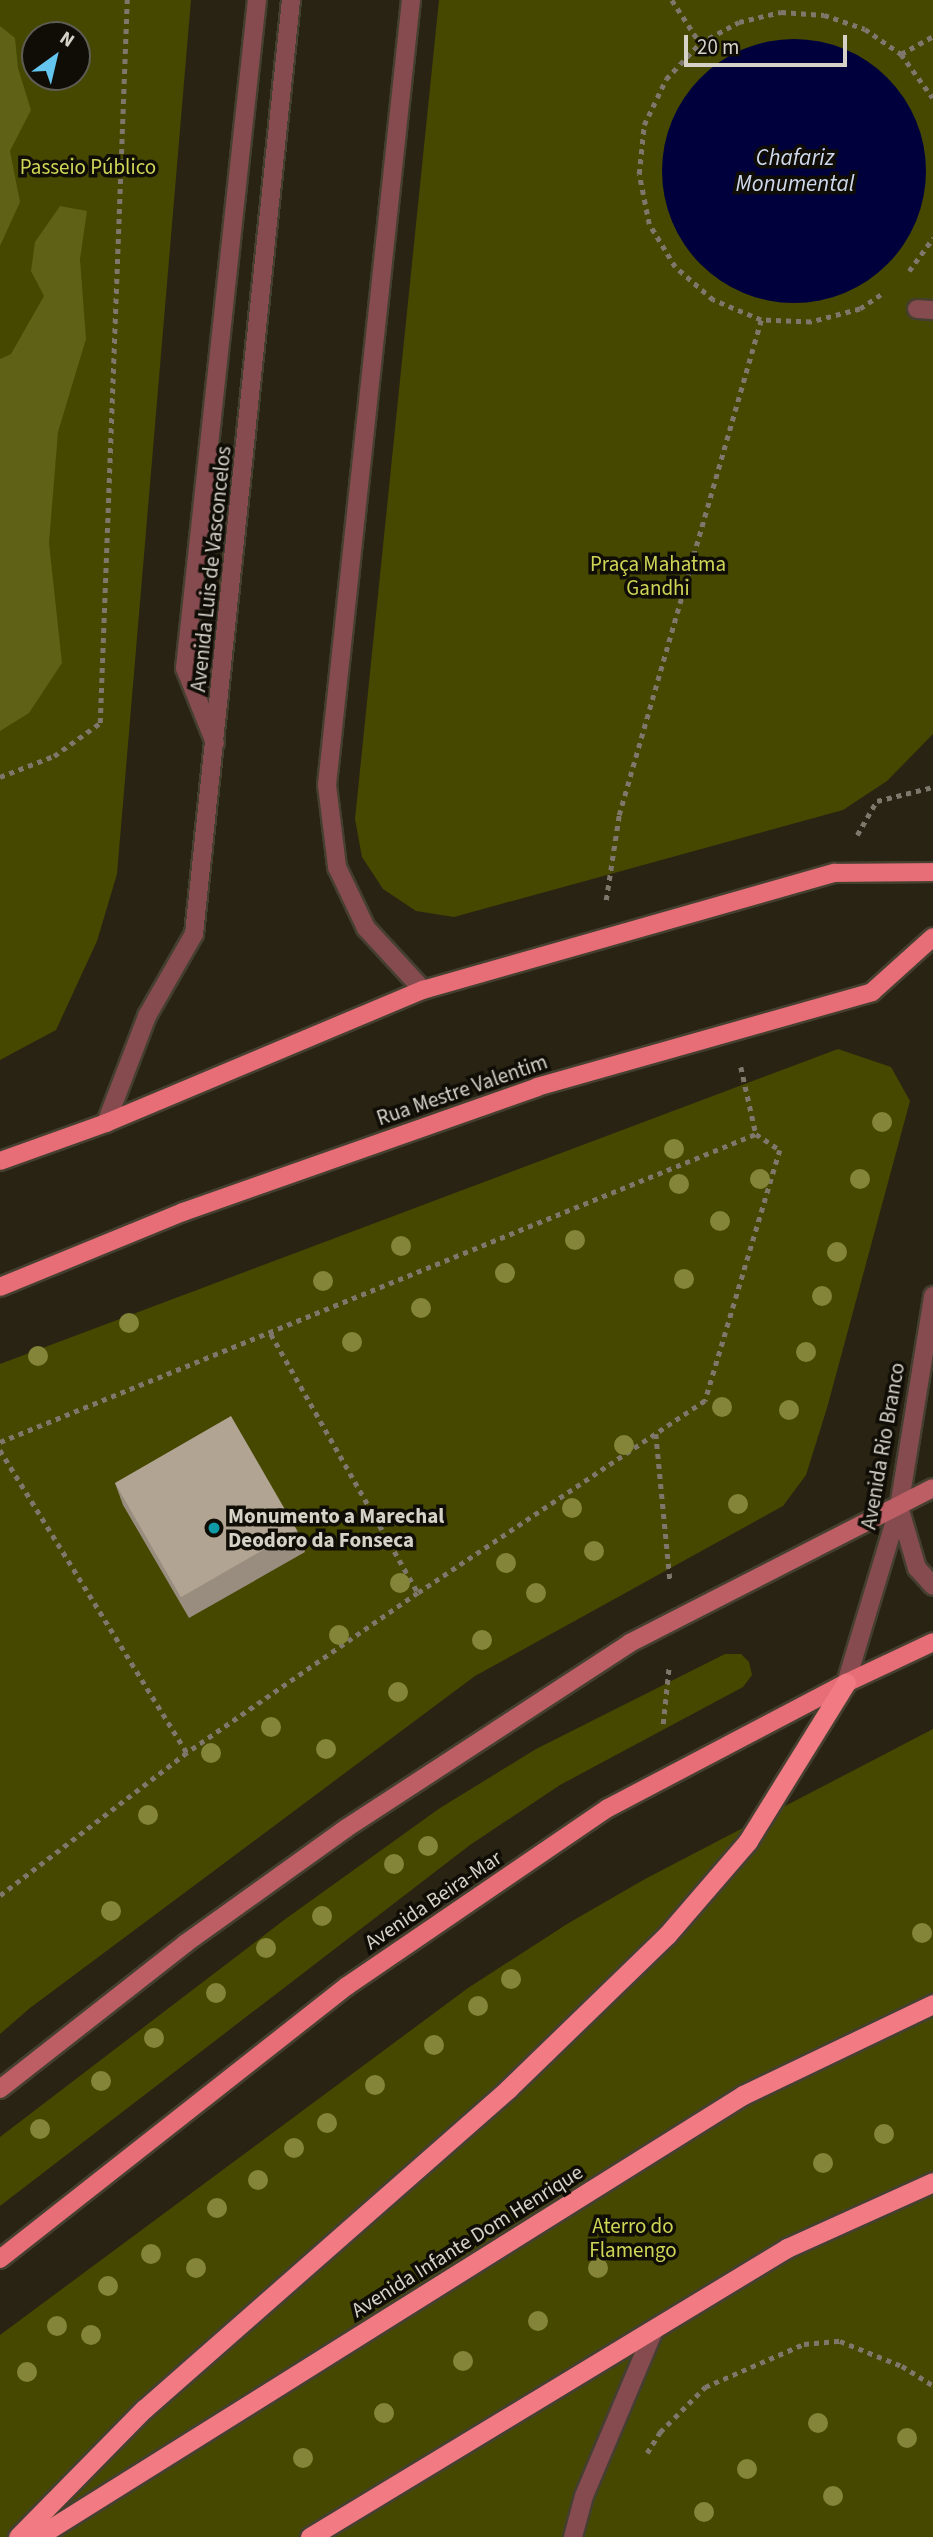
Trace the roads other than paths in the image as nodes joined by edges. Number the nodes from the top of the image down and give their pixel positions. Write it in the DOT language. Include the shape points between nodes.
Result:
graph roads {
  1 [pos="257,0"];
  2 [pos="291,0"];
  3 [pos="411,0"];
  4 [pos="216,746"];
  5 [pos="933,872"];
  6 [pos="933,937"];
  7 [pos="423,990"];
  8 [pos="106,1123"];
  9 [pos="0,1161"];
  10 [pos="0,1287"];
  11 [pos="933,1296"];
  12 [pos="933,1488"];
  13 [pos="899,1507"];
  14 [pos="933,1586"];
  15 [pos="933,1642"];
  16 [pos="846,1683"];
  17 [pos="933,2004"];
  18 [pos="0,2089"];
  19 [pos="933,2182"];
  20 [pos="0,2259"];
  21 [pos="655,2328"];
  22 [pos="18,2537"];
  23 [pos="37,2537"];
  24 [pos="310,2537"];
  25 [pos="573,2537"];
  1 -- 4 [label="street" via="185,668"];
  2 -- 4 [label="street, Avenida Luis de Vasconcelos"];
  3 -- 7 [label="street" via="327,785 337,867 366,928"];
  4 -- 8 [label="street, Avenida Luis de Vasconcelos" via="194,934 147,1016"];
  5 -- 7 [label="main road" via="835,873"];
  6 -- 10 [label="main road, Rua Mestre Valentim" via="872,992 537,1087 183,1212"];
  7 -- 8 [label="main road"];
  8 -- 9 [label="main road"];
  11 -- 13 [label="street, Avenida Rio Branco"];
  12 -- 13 [label="main road"];
  13 -- 14 [label="street" via="917,1568"];
  13 -- 16 [label="street, Avenida Rio Branco"];
  13 -- 18 [label="main road" via="630,1643 345,1829 186,1943"];
  15 -- 16 [label="main road, Avenida Beira-Mar"];
  16 -- 20 [label="main road, Avenida Beira-Mar" via="608,1808 348,1986"];
  16 -- 22 [label="highway" via="748,1841 667,1935 508,2089 144,2409"];
  17 -- 23 [label="highway, Avenida Infante Dom Henrique" via="743,2095"];
  19 -- 21 [label="highway" via="787,2248"];
  21 -- 24 [label="highway"];
  21 -- 25 [label="street" via="584,2496"];
}
